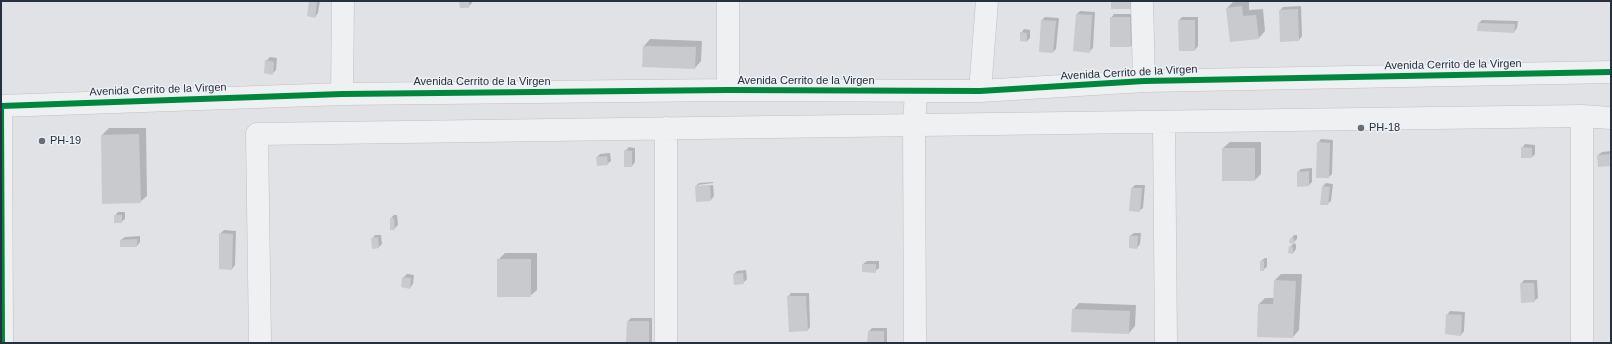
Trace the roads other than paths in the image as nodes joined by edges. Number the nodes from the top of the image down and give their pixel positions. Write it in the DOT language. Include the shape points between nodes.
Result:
graph roads {
  1 [pos="343,1"];
  2 [pos="728,1"];
  3 [pos="987,1"];
  4 [pos="1142,1"];
  5 [pos="1611,72"];
  6 [pos="1144,81"];
  7 [pos="728,90"];
  8 [pos="980,91"];
  9 [pos="916,92"];
  10 [pos="342,94"];
  11 [pos="1,106"];
  12 [pos="1582,116"];
  13 [pos="1611,118"];
  14 [pos="1164,122"];
  15 [pos="914,124"];
  16 [pos="666,128"];
  17 [pos="2,343"];
  18 [pos="260,343"];
  19 [pos="666,343"];
  20 [pos="914,343"];
  21 [pos="1166,343"];
  22 [pos="1582,343"];
  1 -- 10 [label="street"];
  2 -- 7 [label="street"];
  3 -- 8 [label="street"];
  4 -- 6 [label="street"];
  5 -- 6 [label="street, Avenida Cerrito de la Virgen"];
  6 -- 8 [label="street, Avenida Cerrito de la Virgen"];
  7 -- 9 [label="street, Avenida Cerrito de la Virgen"];
  7 -- 10 [label="street, Avenida Cerrito de la Virgen"];
  8 -- 9 [label="street, Avenida Cerrito de la Virgen"];
  9 -- 15 [label="street"];
  10 -- 11 [label="street, Avenida Cerrito de la Virgen"];
  11 -- 17 [label="street"];
  12 -- 13 [label="street"];
  12 -- 14 [label="street"];
  12 -- 22 [label="street"];
  14 -- 15 [label="street"];
  14 -- 21 [label="street"];
  15 -- 16 [label="street"];
  15 -- 20 [label="street"];
  16 -- 18 [label="street" via="257,134"];
  16 -- 19 [label="street"];
}
